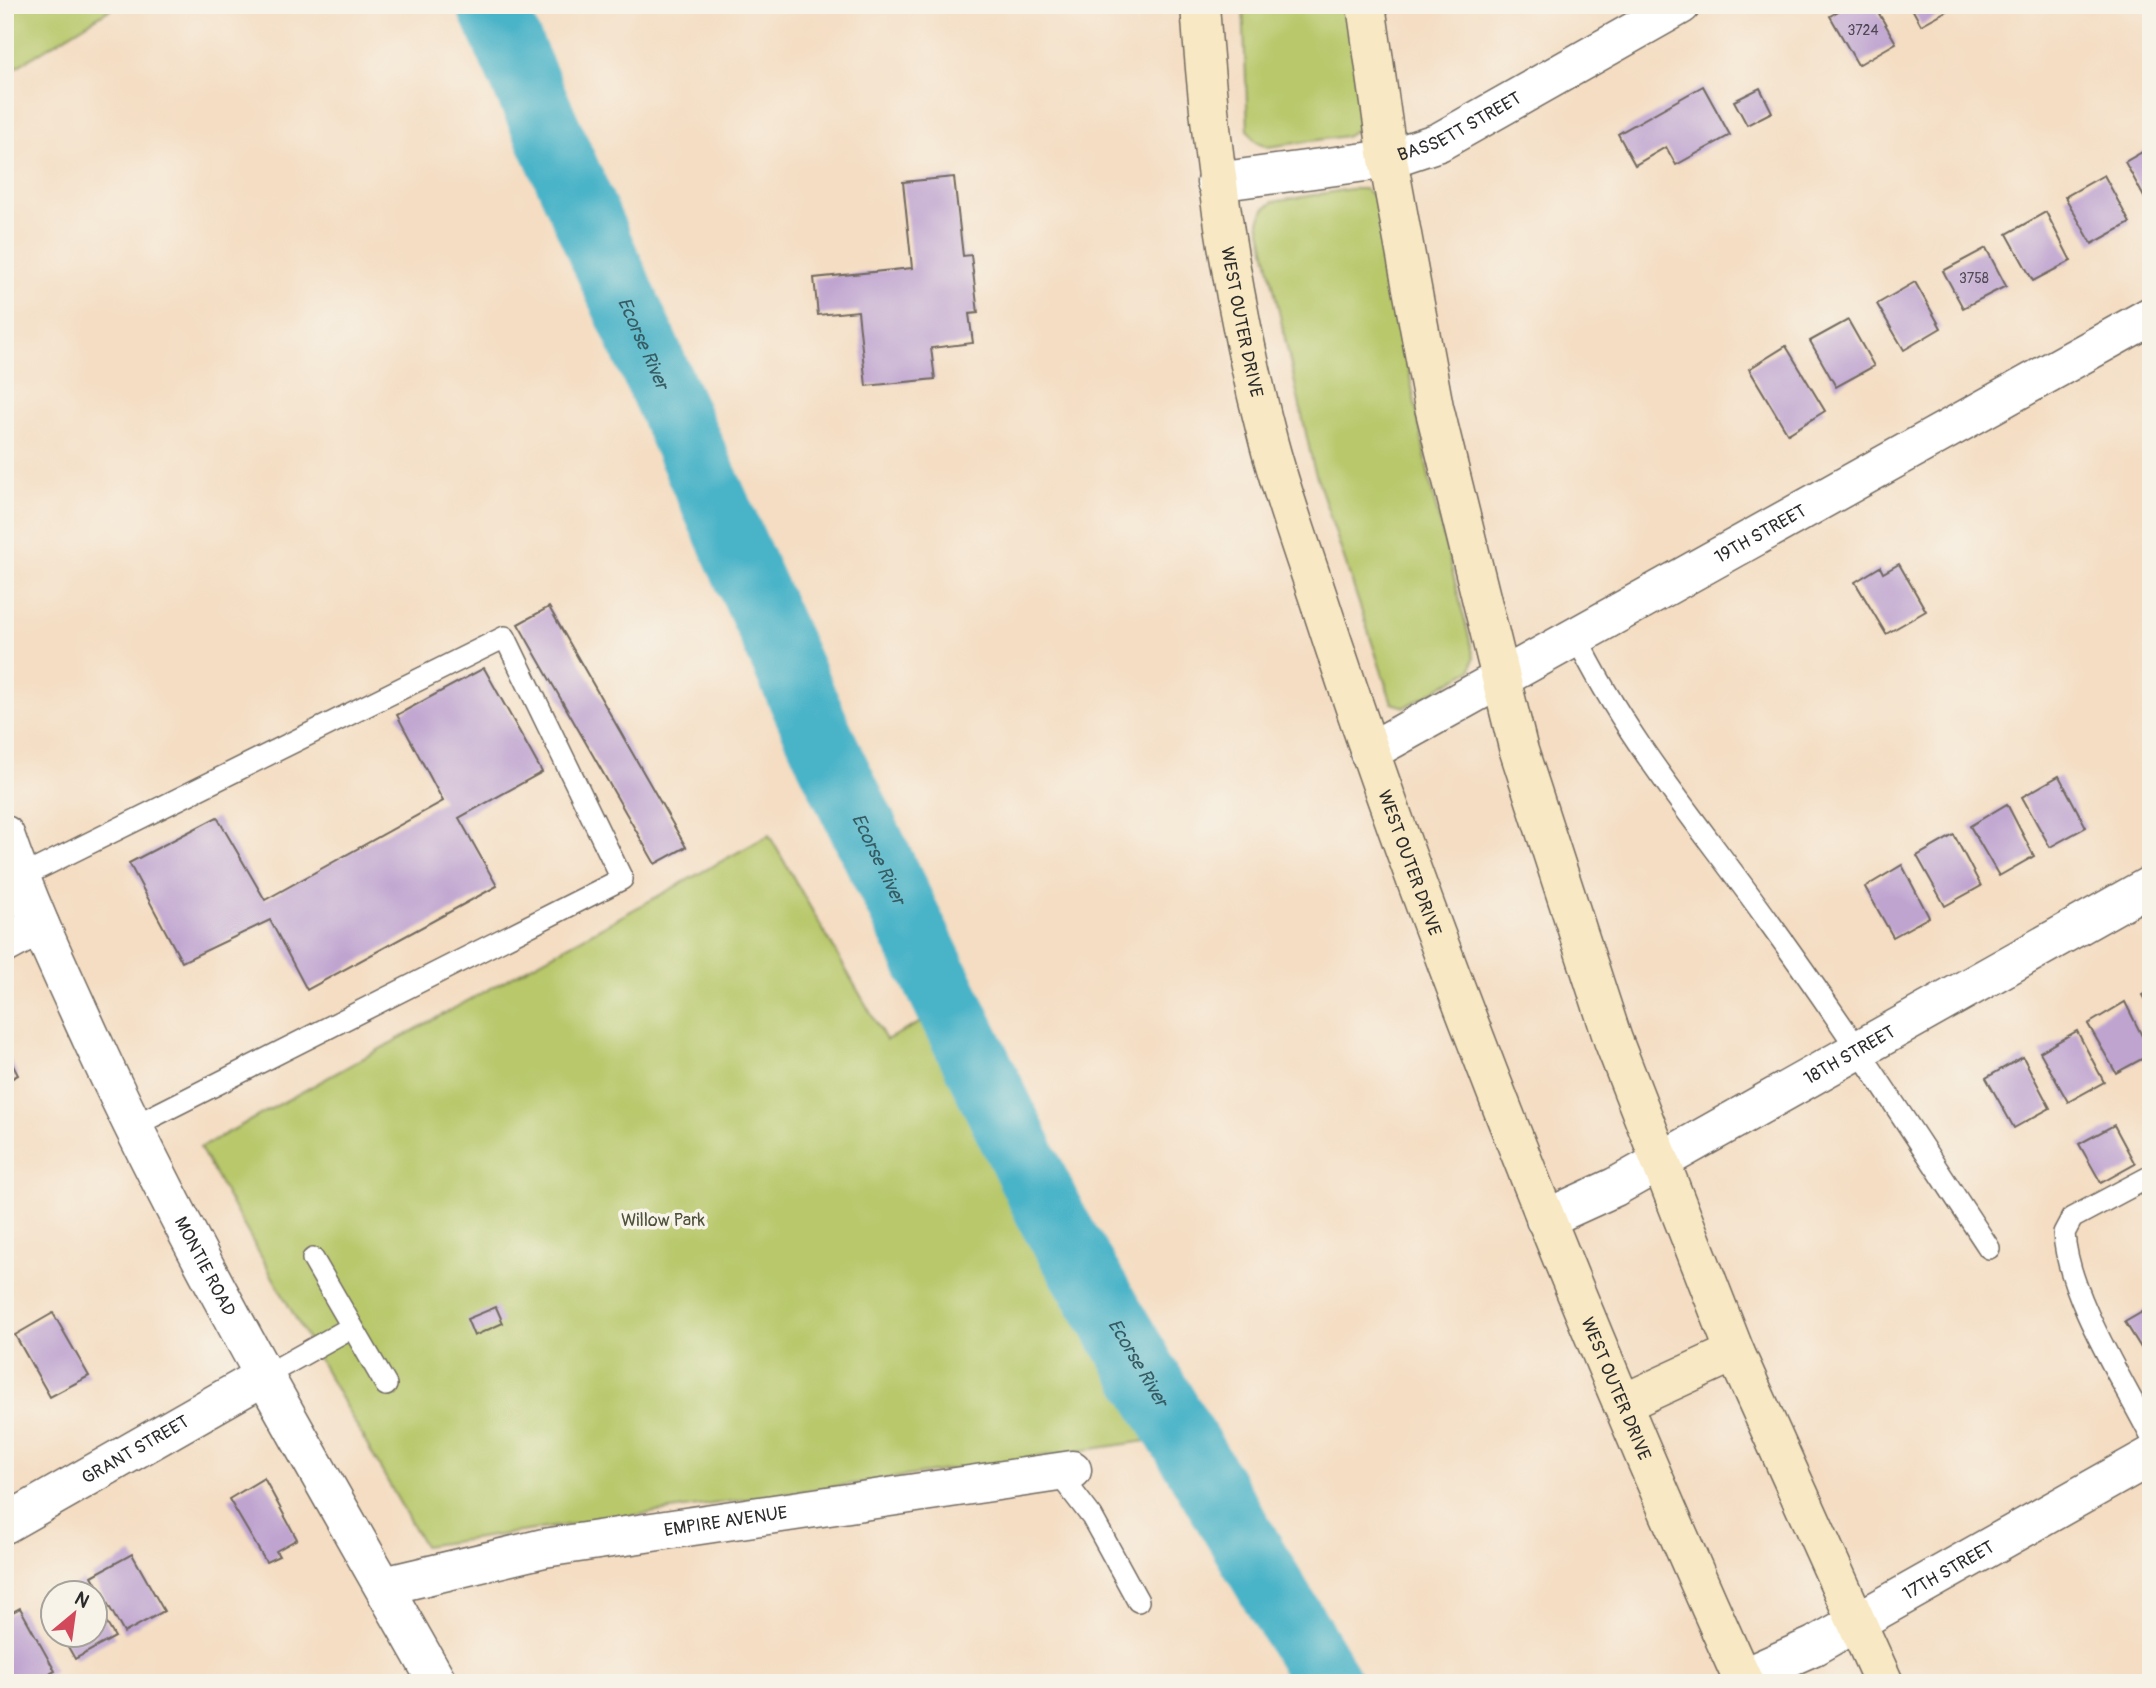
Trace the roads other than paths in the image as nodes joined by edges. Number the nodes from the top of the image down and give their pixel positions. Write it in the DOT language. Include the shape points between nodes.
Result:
graph roads {
  1 [pos="1199,5"];
  2 [pos="1366,5"];
  3 [pos="1681,5"];
  4 [pos="1388,159"];
  5 [pos="1216,182"];
  6 [pos="2151,316"];
  7 [pos="1576,636"];
  8 [pos="1501,677"];
  9 [pos="1369,752"];
  10 [pos="5,835"];
  11 [pos="21,877"];
  12 [pos="2151,885"];
  13 [pos="40,925"];
  14 [pos="5,944"];
  15 [pos="1857,1049"];
  16 [pos="132,1127"];
  17 [pos="1661,1161"];
  18 [pos="2151,1176"];
  19 [pos="1545,1219"];
  20 [pos="1989,1248"];
  21 [pos="313,1259"];
  22 [pos="352,1327"];
  23 [pos="1735,1352"];
  24 [pos="266,1375"];
  25 [pos="386,1385"];
  26 [pos="1622,1404"];
  27 [pos="2151,1436"];
  28 [pos="2151,1456"];
  29 [pos="1065,1472"];
  30 [pos="5,1524"];
  31 [pos="384,1586"];
  32 [pos="1138,1601"];
  33 [pos="1855,1622"];
  34 [pos="1743,1681"];
  35 [pos="438,1683"];
  36 [pos="1884,1683"];
  1 -- 5 [label="main road, WEST OUTER DRIVE"];
  2 -- 4 [label="main road"];
  3 -- 4 [label="street, BASSETT STREET" via="1439,142"];
  4 -- 5 [label="street, BASSETT STREET"];
  4 -- 8 [label="main road" via="1434,407"];
  5 -- 9 [label="main road, WEST OUTER DRIVE" via="1269,444"];
  6 -- 7 [label="street, 19TH STREET"];
  7 -- 8 [label="street, 19TH STREET"];
  7 -- 15 [label="lane" via="1628,730"];
  8 -- 9 [label="street, 19TH STREET"];
  8 -- 17 [label="main road" via="1519,751 1613,1040"];
  9 -- 19 [label="main road, WEST OUTER DRIVE"];
  10 -- 11 [label="street, MONTIE ROAD"];
  11 -- 13 [label="street, MONTIE ROAD"];
  11 -- 16 [label="lane" via="505,637 622,878"];
  12 -- 15 [label="street, 18TH STREET"];
  13 -- 14 [label="street"];
  13 -- 16 [label="street, MONTIE ROAD"];
  15 -- 17 [label="street, 18TH STREET"];
  15 -- 20 [label="lane"];
  16 -- 24 [label="street, MONTIE ROAD"];
  17 -- 19 [label="street, 18TH STREET"];
  17 -- 23 [label="main road"];
  18 -- 27 [label="lane" via="2072,1218 2064,1233 2068,1260 2091,1315"];
  19 -- 26 [label="main road, WEST OUTER DRIVE"];
  21 -- 22 [label="lane"];
  22 -- 24 [label="lane"];
  22 -- 25 [label="lane"];
  23 -- 26 [label="main road"];
  23 -- 33 [label="main road"];
  24 -- 30 [label="street, GRANT STREET"];
  24 -- 31 [label="street, MONTIE ROAD"];
  26 -- 34 [label="main road, WEST OUTER DRIVE"];
  28 -- 33 [label="street, 17TH STREET"];
  29 -- 31 [label="street, EMPIRE AVENUE" via="544,1548"];
  29 -- 32 [label="lane"];
  31 -- 35 [label="street, MONTIE ROAD"];
  33 -- 34 [label="street, 17TH STREET"];
  33 -- 36 [label="main road"];
}
